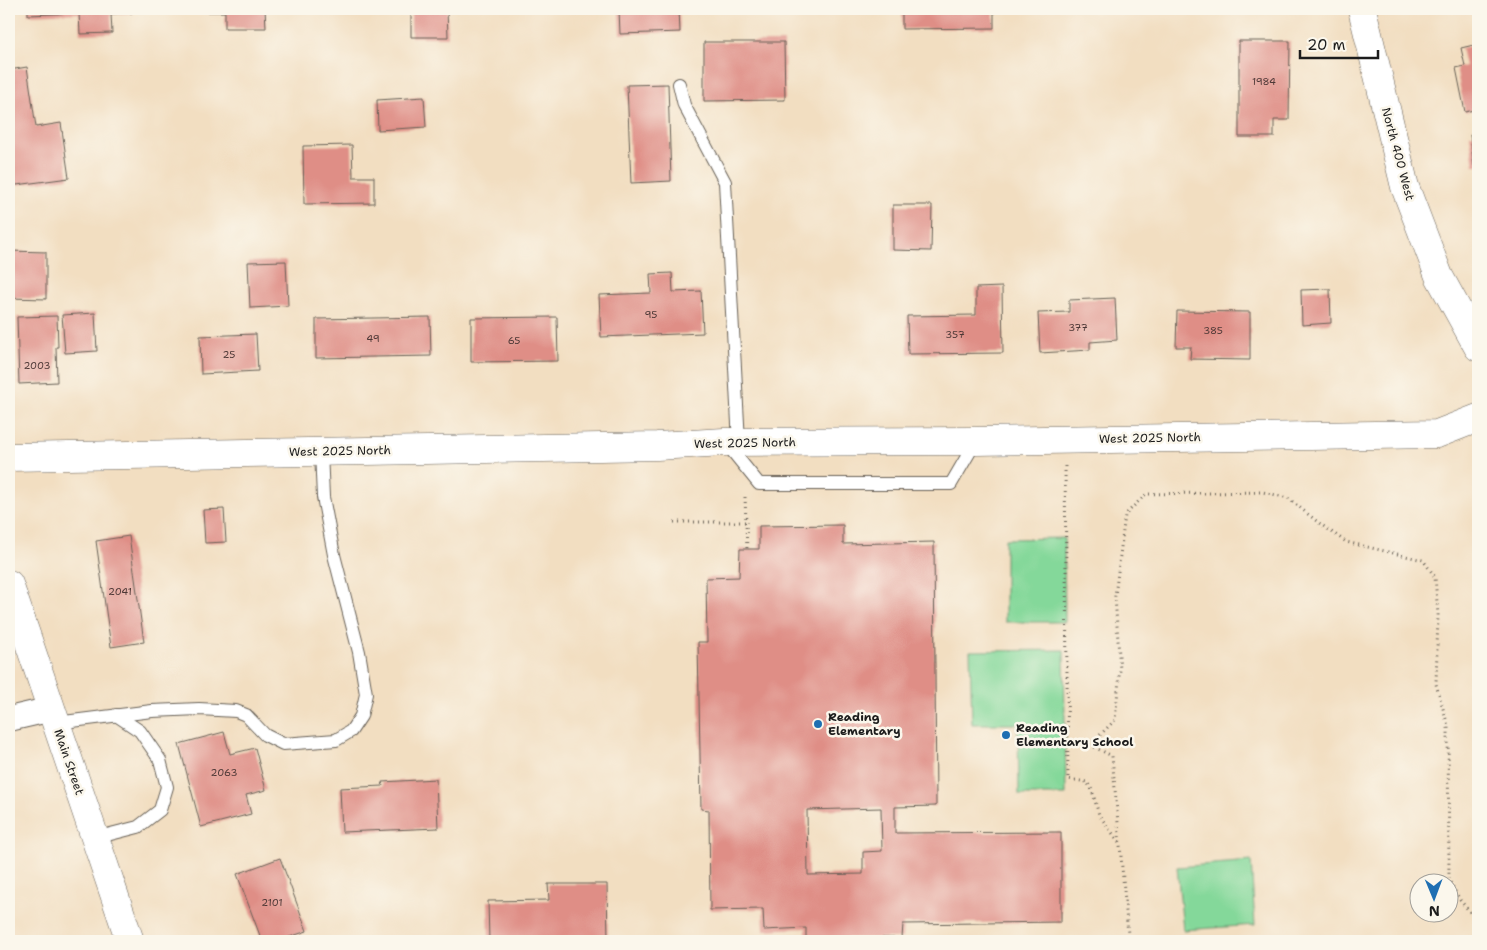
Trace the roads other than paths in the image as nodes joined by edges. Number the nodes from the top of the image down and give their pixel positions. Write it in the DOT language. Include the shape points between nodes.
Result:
graph roads {
  1 [pos="1362,9"];
  2 [pos="679,84"];
  3 [pos="1478,347"];
  4 [pos="1478,418"];
  5 [pos="976,441"];
  6 [pos="732,442"];
  7 [pos="321,452"];
  8 [pos="9,457"];
  9 [pos="9,584"];
  10 [pos="116,715"];
  11 [pos="54,716"];
  12 [pos="9,719"];
  13 [pos="95,838"];
  14 [pos="130,941"];
  1 -- 3 [label="street, North 400 West" via="1404,187 1439,276"];
  2 -- 6 [label="lane" via="684,105 725,182"];
  4 -- 5 [label="street, West 2025 North" via="1437,434"];
  5 -- 6 [label="street, West 2025 North"];
  5 -- 6 [label="lane" via="951,484 759,484"];
  6 -- 7 [label="street, West 2025 North"];
  7 -- 8 [label="street, West 2025 North"];
  7 -- 10 [label="lane" via="323,497 366,694 361,716 351,731 336,740 283,744 265,735 246,715 236,711 199,709"];
  9 -- 11 [label="street, Main Street"];
  10 -- 11 [label="lane"];
  10 -- 13 [label="lane" via="140,731 160,760 168,787 160,810 138,827"];
  11 -- 12 [label="street"];
  11 -- 13 [label="street, Main Street"];
  13 -- 14 [label="street, Main Street"];
}
